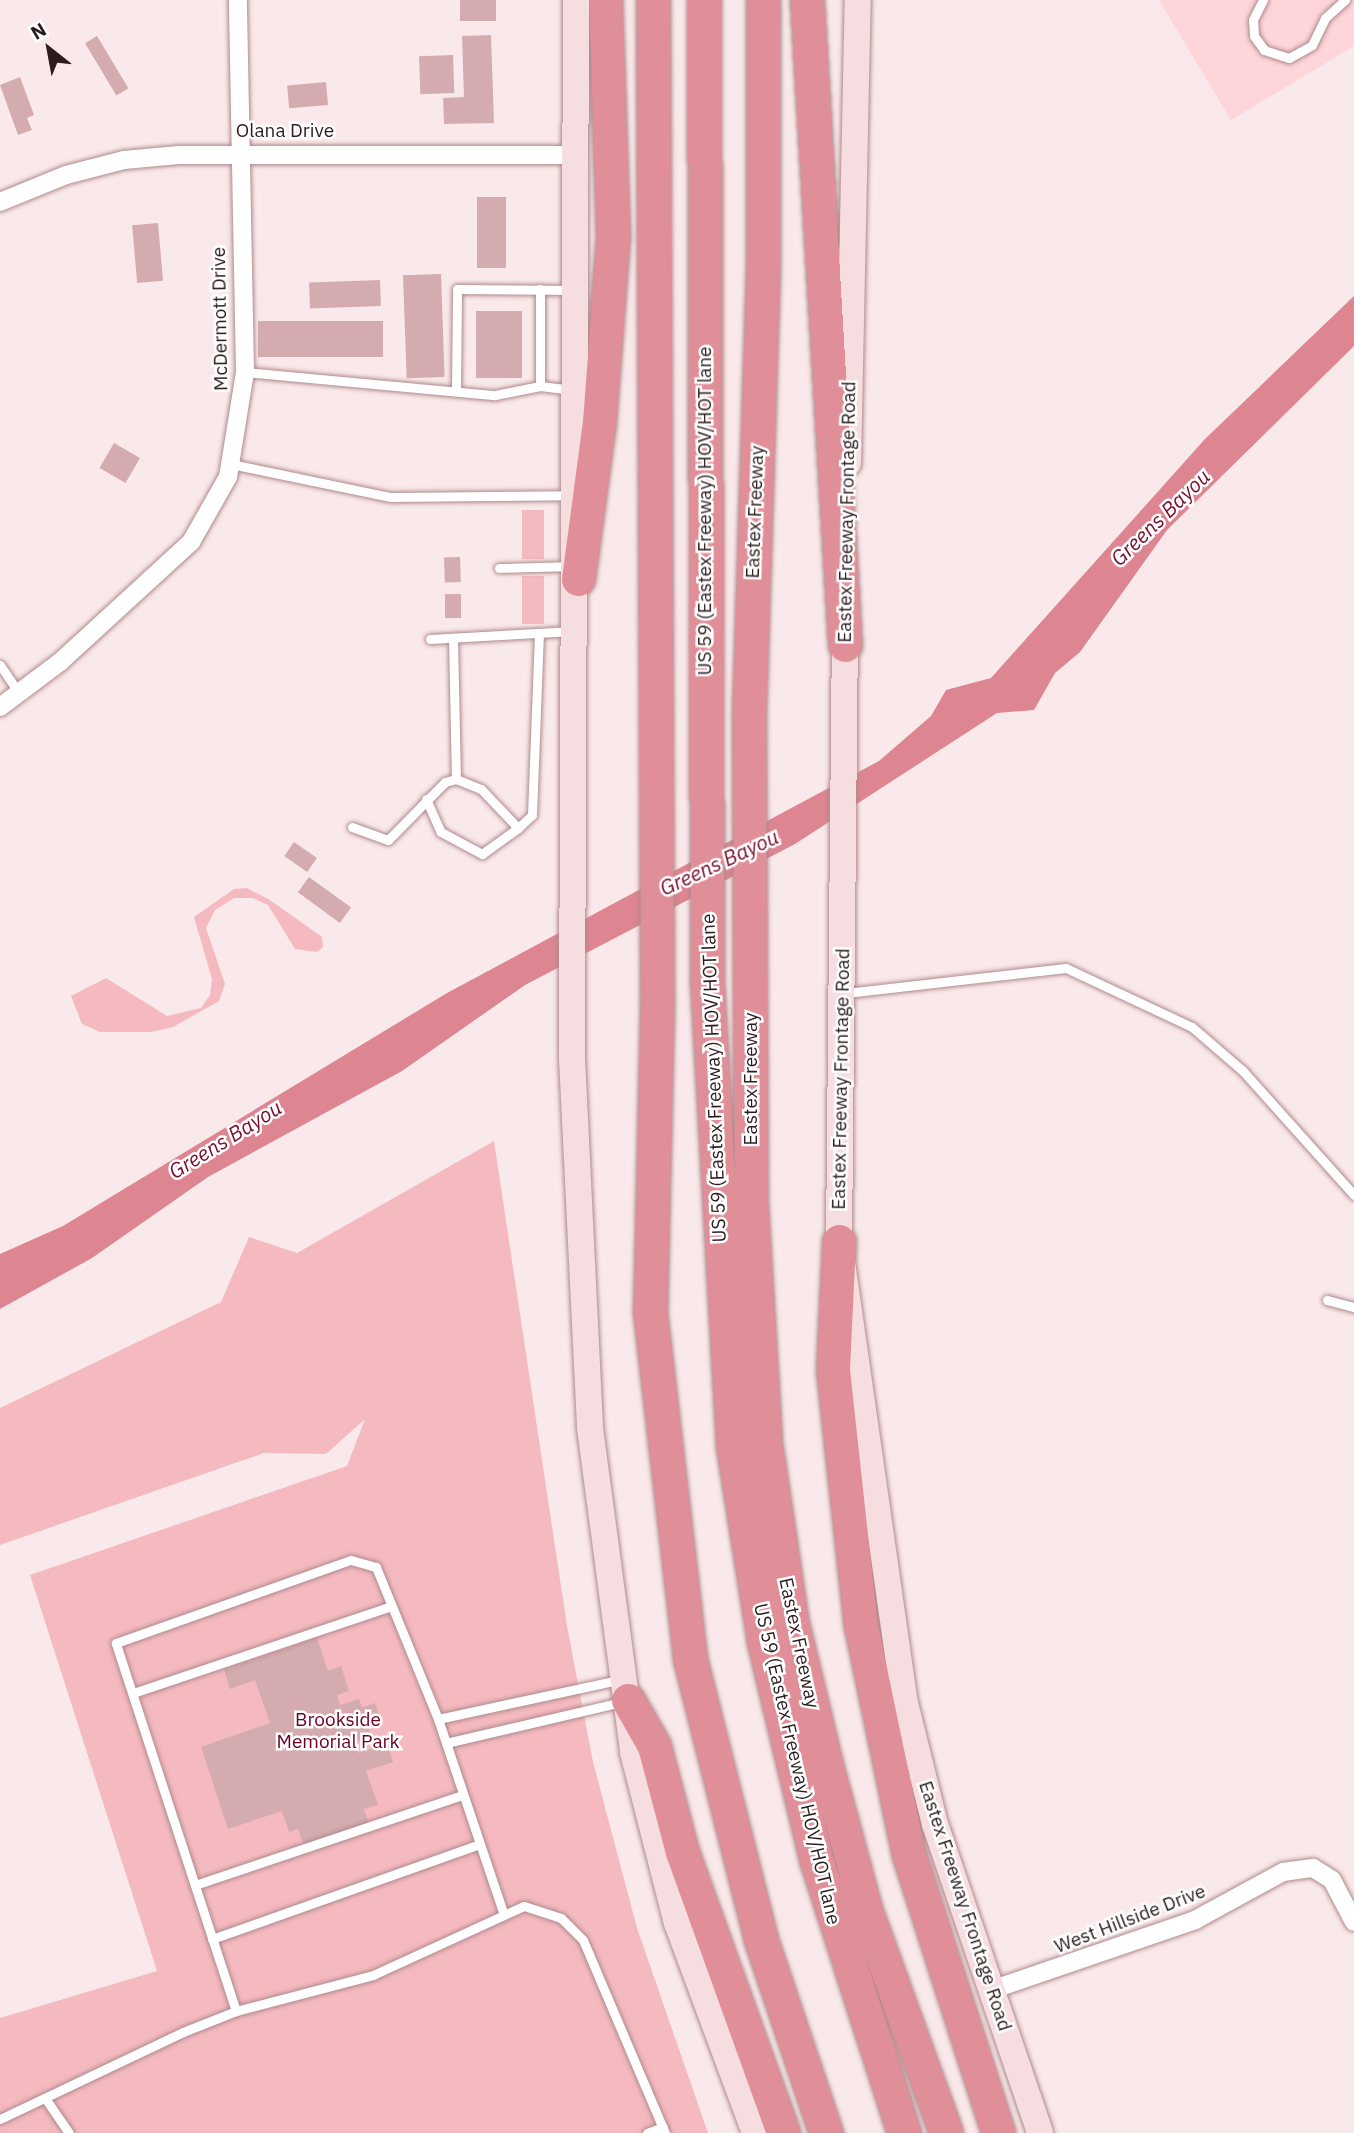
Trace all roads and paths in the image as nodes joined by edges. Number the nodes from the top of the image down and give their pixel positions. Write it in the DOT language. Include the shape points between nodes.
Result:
graph roads {
  1 [pos="238,0"];
  2 [pos="576,0"];
  3 [pos="605,0"];
  4 [pos="653,0"];
  5 [pos="704,0"];
  6 [pos="762,0"];
  7 [pos="807,0"];
  8 [pos="858,0"];
  9 [pos="1263,0"];
  10 [pos="1345,0"];
  11 [pos="237,151"];
  12 [pos="576,155"];
  13 [pos="0,202"];
  14 [pos="540,289"];
  15 [pos="575,290"];
  16 [pos="244,372"];
  17 [pos="540,386"];
  18 [pos="573,390"];
  19 [pos="456,391"];
  20 [pos="230,464"];
  21 [pos="572,495"];
  22 [pos="499,568"];
  23 [pos="577,572"];
  24 [pos="577,631"];
  25 [pos="539,633"];
  26 [pos="453,638"];
  27 [pos="430,639"];
  28 [pos="845,645"];
  29 [pos="0,665"];
  30 [pos="19,693"];
  31 [pos="0,707"];
  32 [pos="456,779"];
  33 [pos="426,800"];
  34 [pos="352,827"];
  35 [pos="518,828"];
  36 [pos="845,993"];
  37 [pos="1354,1195"];
  38 [pos="839,1241"];
  39 [pos="1327,1300"];
  40 [pos="1354,1307"];
  41 [pos="392,1606"];
  42 [pos="626,1690"];
  43 [pos="133,1693"];
  44 [pos="438,1719"];
  45 [pos="446,1743"];
  46 [pos="462,1795"];
  47 [pos="478,1845"];
  48 [pos="195,1885"];
  49 [pos="503,1912"];
  50 [pos="1354,1922"];
  51 [pos="212,1938"];
  52 [pos="991,1990"];
  53 [pos="236,2011"];
  54 [pos="45,2098"];
  55 [pos="0,2119"];
  56 [pos="664,2130"];
  57 [pos="68,2133"];
  58 [pos="647,2133"];
  59 [pos="755,2133"];
  60 [pos="783,2133"];
  61 [pos="826,2133"];
  62 [pos="904,2133"];
  63 [pos="946,2133"];
  64 [pos="998,2133"];
  65 [pos="1040,2133"];
  1 -- 11 [label="street, McDermott Drive"];
  2 -- 12 [label="main road"];
  3 -- 23 [label="highway" via="613,237 599,422"];
  4 -- 61 [label="highway" via="652,774 657,1008 650,1312 690,1659 761,1940"];
  5 -- 62 [label="highway, US 59 (Eastex Freeway) HOV/HOT lane" via="707,981 733,1446 764,1642 817,1862"];
  6 -- 63 [label="highway, Eastex Freeway" via="762,267 749,713 751,1205 765,1442 791,1619 865,1909"];
  7 -- 28 [label="highway"];
  8 -- 28 [label="main road, Eastex Freeway Frontage Road"];
  9 -- 10 [label="lane" via="1252,20 1254,36 1264,50 1289,58 1312,45 1325,18"];
  11 -- 12 [label="street, Olana Drive"];
  11 -- 13 [label="street, Olana Drive" via="124,160 66,175"];
  11 -- 16 [label="street, McDermott Drive"];
  12 -- 15 [label="main road"];
  14 -- 15 [label="lane"];
  14 -- 17 [label="lane"];
  14 -- 19 [label="lane" via="457,289"];
  15 -- 18 [label="main road"];
  16 -- 19 [label="lane"];
  16 -- 20 [label="street, McDermott Drive"];
  17 -- 18 [label="lane"];
  17 -- 19 [label="lane" via="495,395"];
  18 -- 21 [label="main road"];
  20 -- 21 [label="lane" via="391,497"];
  20 -- 30 [label="street, McDermott Drive" via="191,542"];
  21 -- 23 [label="main road"];
  22 -- 23 [label="lane"];
  23 -- 24 [label="main road"];
  24 -- 25 [label="lane"];
  24 -- 42 [label="main road" via="571,825 572,1058 590,1428"];
  25 -- 26 [label="lane"];
  25 -- 35 [label="lane" via="532,815"];
  26 -- 27 [label="lane"];
  26 -- 32 [label="lane"];
  28 -- 36 [label="main road, Eastex Freeway Frontage Road"];
  29 -- 30 [label="lane"];
  30 -- 31 [label="street, McDermott Drive"];
  32 -- 33 [label="lane"];
  32 -- 35 [label="lane" via="481,789"];
  33 -- 34 [label="lane" via="388,840"];
  33 -- 35 [label="lane" via="441,832 482,854"];
  36 -- 37 [label="lane" via="1066,968 1192,1027 1243,1071"];
  36 -- 38 [label="main road, Eastex Freeway Frontage Road"];
  38 -- 52 [label="main road, Eastex Freeway Frontage Road" via="904,1699 935,1824"];
  38 -- 64 [label="highway" via="833,1370 861,1626 909,1855"];
  39 -- 40 [label="lane"];
  41 -- 43 [label="lane"];
  41 -- 43 [label="lane" via="376,1567 351,1560 116,1643"];
  41 -- 44 [label="lane"];
  42 -- 44 [label="lane"];
  42 -- 45 [label="lane"];
  42 -- 59 [label="main road" via="633,1752 677,1923"];
  42 -- 60 [label="highway" via="654,1746 682,1852"];
  43 -- 48 [label="lane"];
  44 -- 45 [label="lane"];
  45 -- 46 [label="lane"];
  46 -- 47 [label="lane"];
  46 -- 48 [label="lane"];
  47 -- 49 [label="lane"];
  47 -- 51 [label="lane"];
  48 -- 51 [label="lane"];
  49 -- 53 [label="lane" via="373,1975 323,1993"];
  49 -- 56 [label="lane" via="524,1906 544,1910 583,1940"];
  50 -- 52 [label="street, West Hillside Drive" via="1332,1880 1313,1868 1283,1872 1195,1920"];
  51 -- 53 [label="lane"];
  52 -- 65 [label="main road, Eastex Freeway Frontage Road"];
  53 -- 54 [label="lane"];
  54 -- 55 [label="lane"];
  54 -- 57 [label="lane"];
  56 -- 58 [label="lane"];
}
